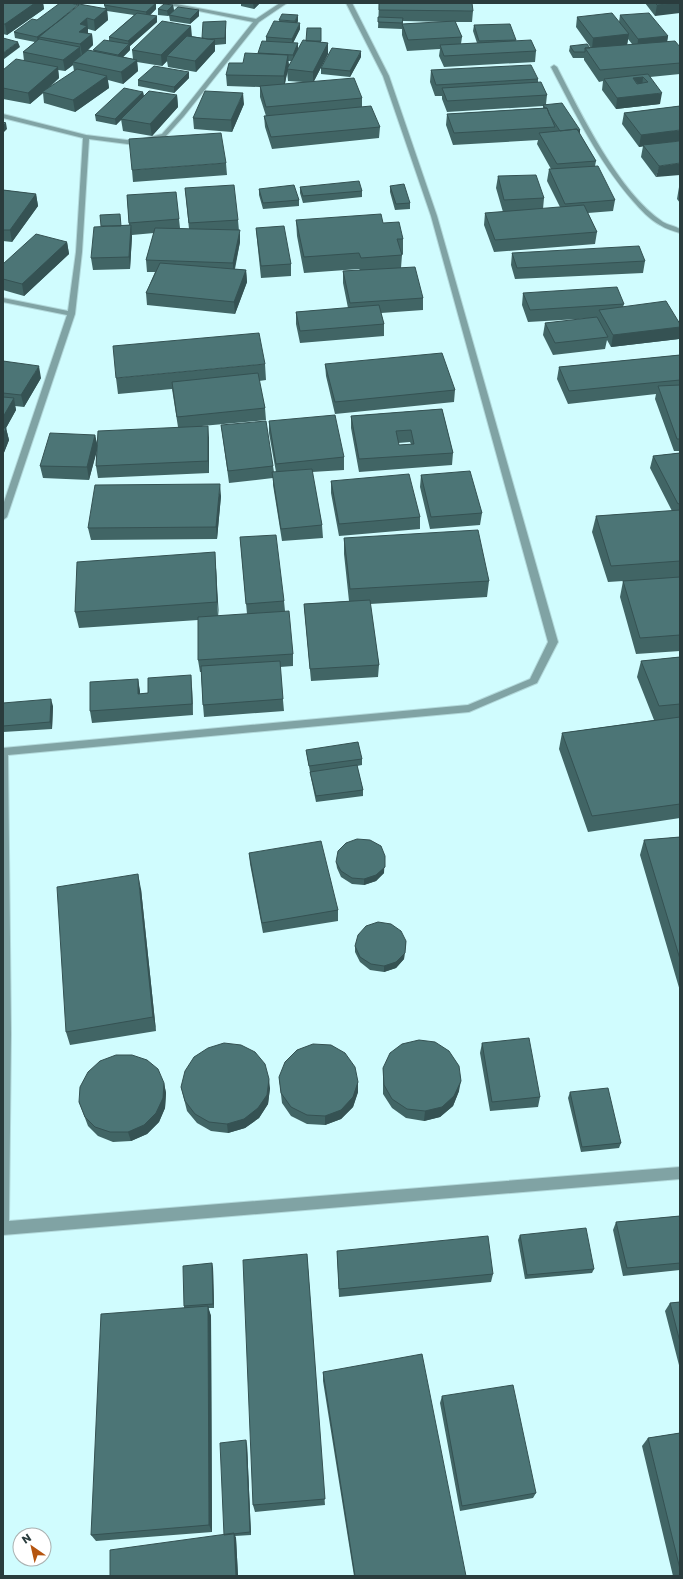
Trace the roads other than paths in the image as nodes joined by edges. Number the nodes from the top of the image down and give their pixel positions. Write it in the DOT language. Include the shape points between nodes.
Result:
graph roads {
  1 [pos="162,3"];
  2 [pos="284,3"];
  3 [pos="349,3"];
  4 [pos="257,21"];
  5 [pos="554,68"];
  6 [pos="3,116"];
  7 [pos="86,137"];
  8 [pos="680,231"];
  9 [pos="3,300"];
  10 [pos="70,314"];
  11 [pos="7,488"];
  12 [pos="3,517"];
  13 [pos="3,752"];
  14 [pos="4,1034"];
  15 [pos="680,1173"];
  16 [pos="3,1229"];
  1 -- 4 [label="street"];
  2 -- 4 [label="street"];
  3 -- 13 [label="street" via="386,76 434,216 553,642 534,681 469,708"];
  4 -- 7 [label="street" via="164,135 135,144"];
  5 -- 8 [label="street" via="595,145 639,206 653,219"];
  6 -- 7 [label="street"];
  7 -- 10 [label="street" via="79,252"];
  9 -- 10 [label="street"];
  10 -- 11 [label="street"];
  11 -- 12 [label="street"];
  13 -- 14 [label="street"];
  14 -- 16 [label="street"];
  15 -- 16 [label="street"];
}
